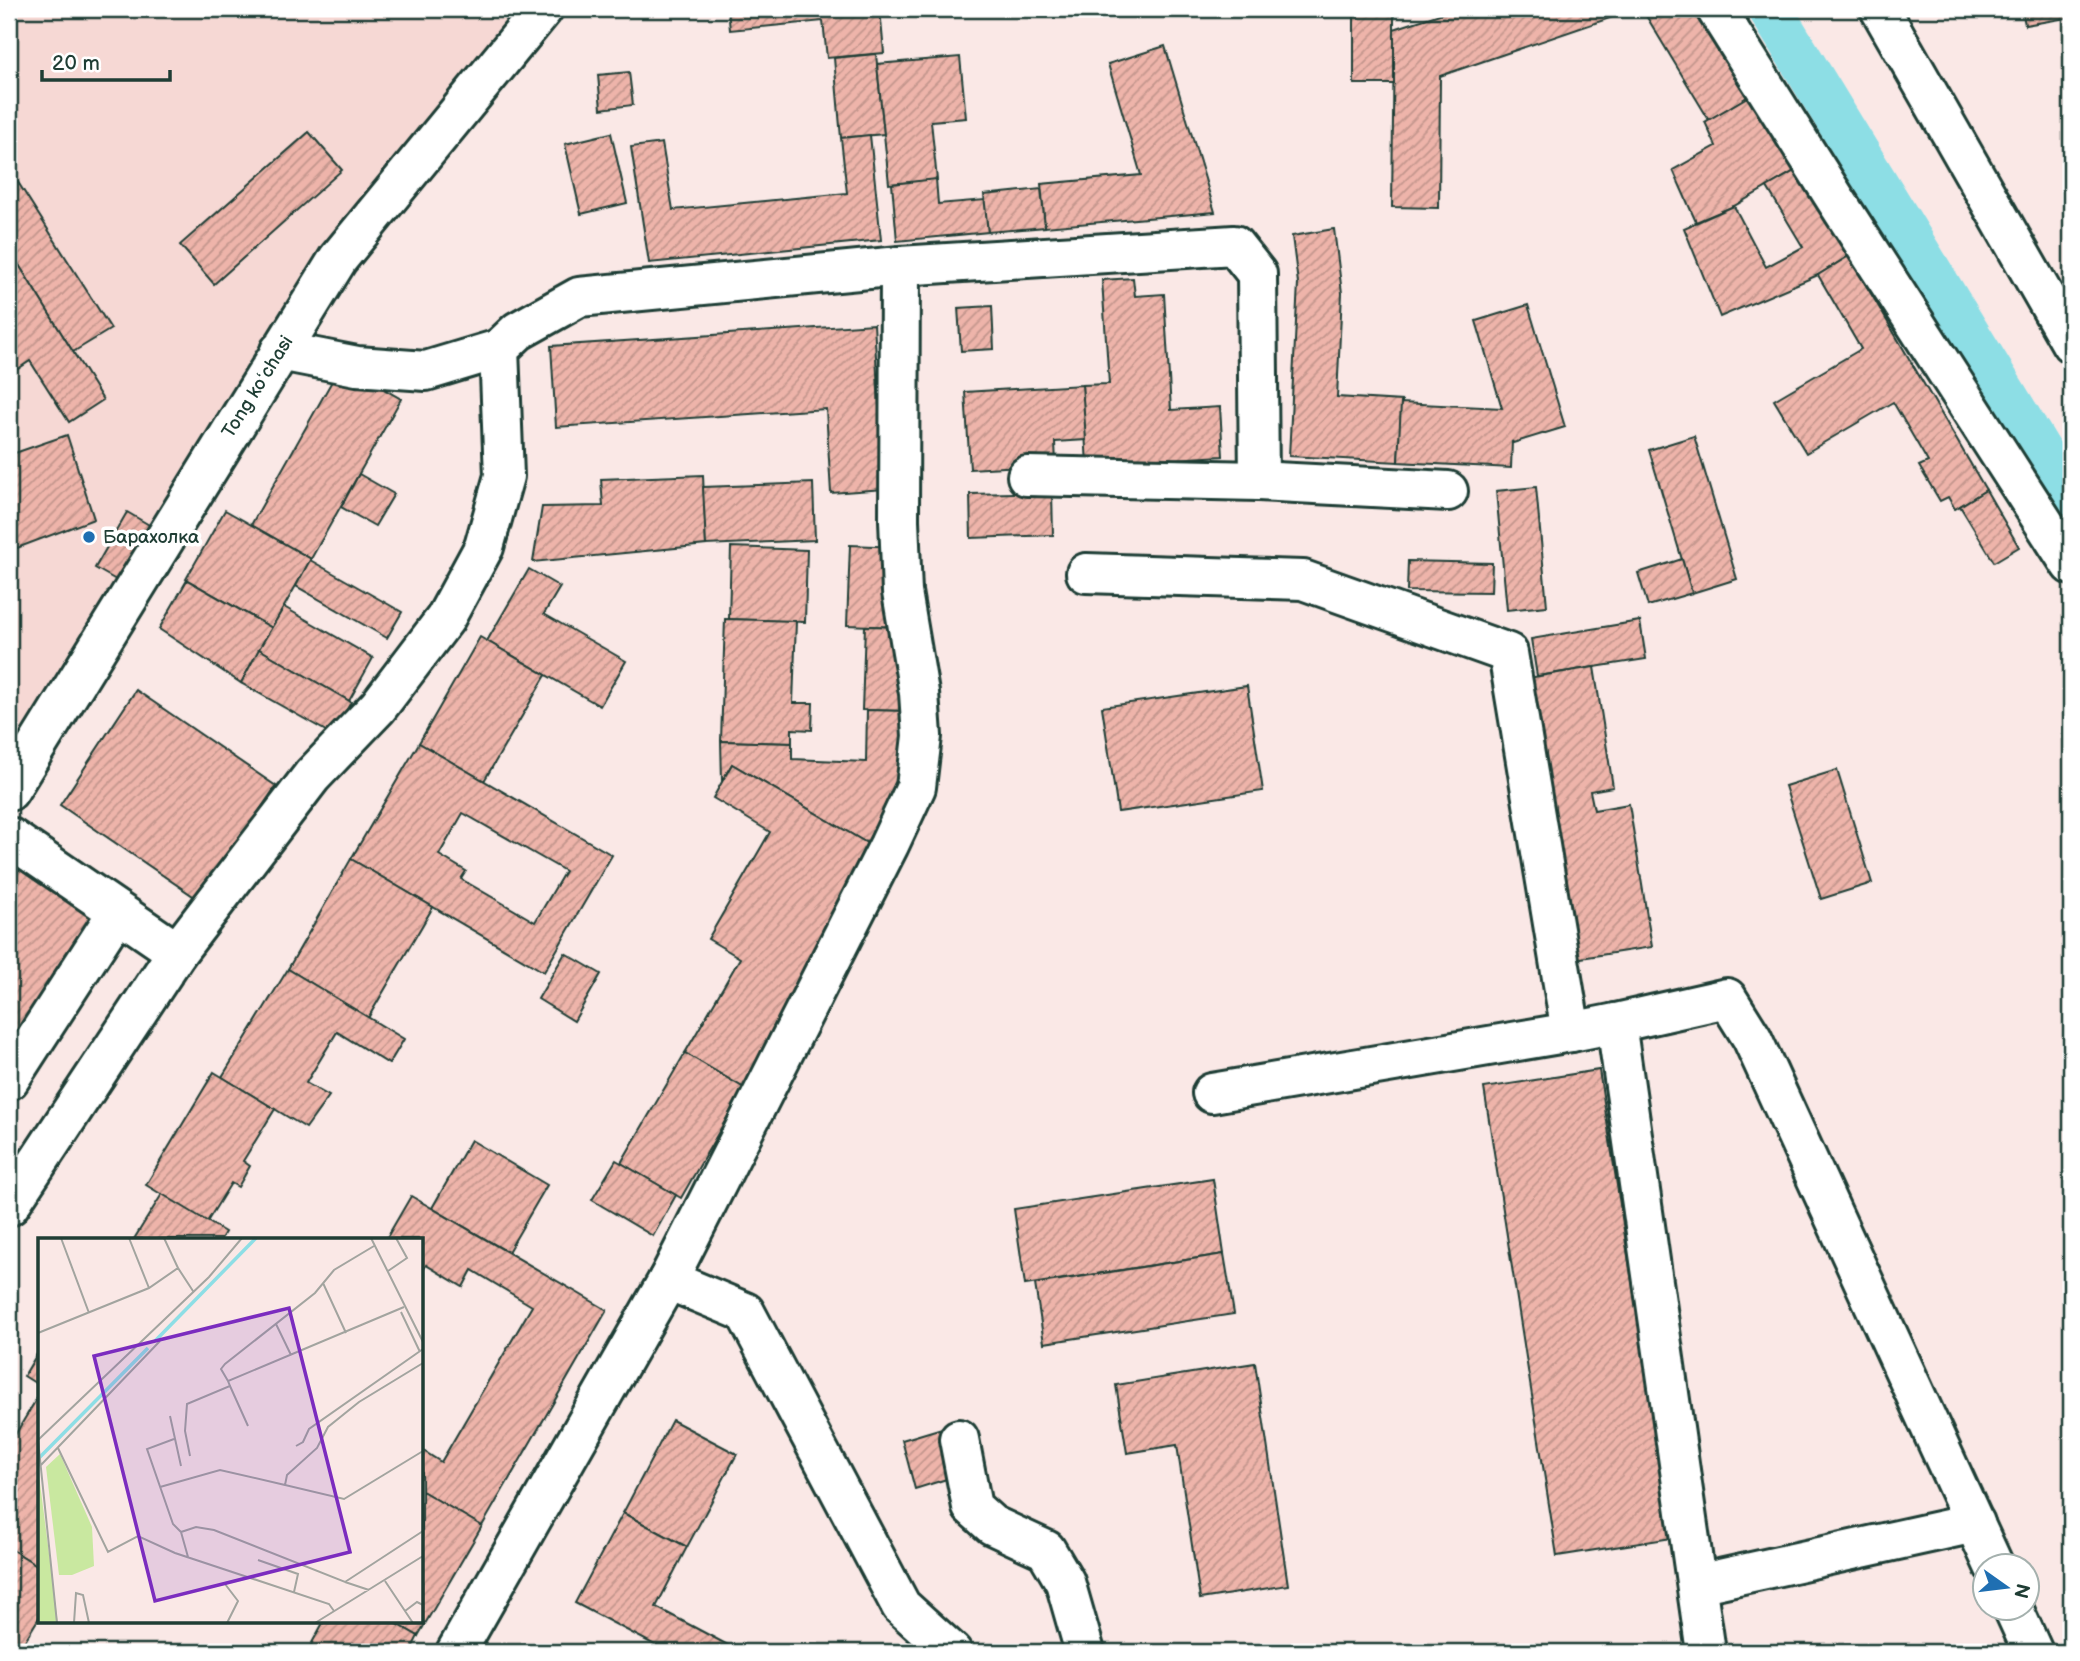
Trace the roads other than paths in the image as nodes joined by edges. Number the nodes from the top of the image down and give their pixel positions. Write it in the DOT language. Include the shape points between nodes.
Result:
graph roads {
  1 [pos="542,9"];
  2 [pos="1716,9"];
  3 [pos="1880,9"];
  4 [pos="900,266"];
  5 [pos="2071,343"];
  6 [pos="499,349"];
  7 [pos="280,351"];
  8 [pos="1027,476"];
  9 [pos="1259,481"];
  10 [pos="1448,491"];
  11 [pos="2071,565"];
  12 [pos="1086,573"];
  13 [pos="9,791"];
  14 [pos="9,837"];
  15 [pos="117,913"];
  16 [pos="177,951"];
  17 [pos="1616,1023"];
  18 [pos="1571,1032"];
  19 [pos="9,1080"];
  20 [pos="1212,1093"];
  21 [pos="9,1206"];
  22 [pos="668,1280"];
  23 [pos="959,1439"];
  24 [pos="1975,1523"];
  25 [pos="1988,1552"];
  26 [pos="1697,1584"];
  27 [pos="2019,1622"];
  28 [pos="456,1652"];
  29 [pos="952,1652"];
  30 [pos="1085,1652"];
  31 [pos="1706,1652"];
  32 [pos="2033,1652"];
  1 -- 7 [label="street, Tong koʻchasi" via="338,259"];
  2 -- 11 [label="street"];
  3 -- 5 [label="street"];
  4 -- 6 [label="street" via="579,297 518,331"];
  4 -- 9 [label="street" via="1234,245 1257,274"];
  4 -- 22 [label="street" via="899,520 902,592 922,736 916,787"];
  6 -- 7 [label="street" via="426,371 357,366"];
  6 -- 16 [label="street" via="504,476 484,547 436,630 377,707 312,776"];
  7 -- 13 [label="street, Tong koʻchasi"];
  8 -- 9 [label="street"];
  9 -- 10 [label="street"];
  12 -- 18 [label="street" via="1303,580 1507,653"];
  14 -- 15 [label="street"];
  15 -- 16 [label="street"];
  15 -- 19 [label="street"];
  16 -- 21 [label="street"];
  17 -- 18 [label="street"];
  17 -- 24 [label="street" via="1727,998 1752,1038"];
  17 -- 26 [label="street"];
  18 -- 20 [label="street"];
  22 -- 28 [label="street"];
  22 -- 29 [label="street" via="745,1312 901,1606"];
  23 -- 30 [label="street" via="972,1507 992,1525 1046,1550 1065,1583"];
  24 -- 25 [label="street"];
  24 -- 26 [label="street"];
  26 -- 31 [label="street"];
  27 -- 32 [label="street"];
}
